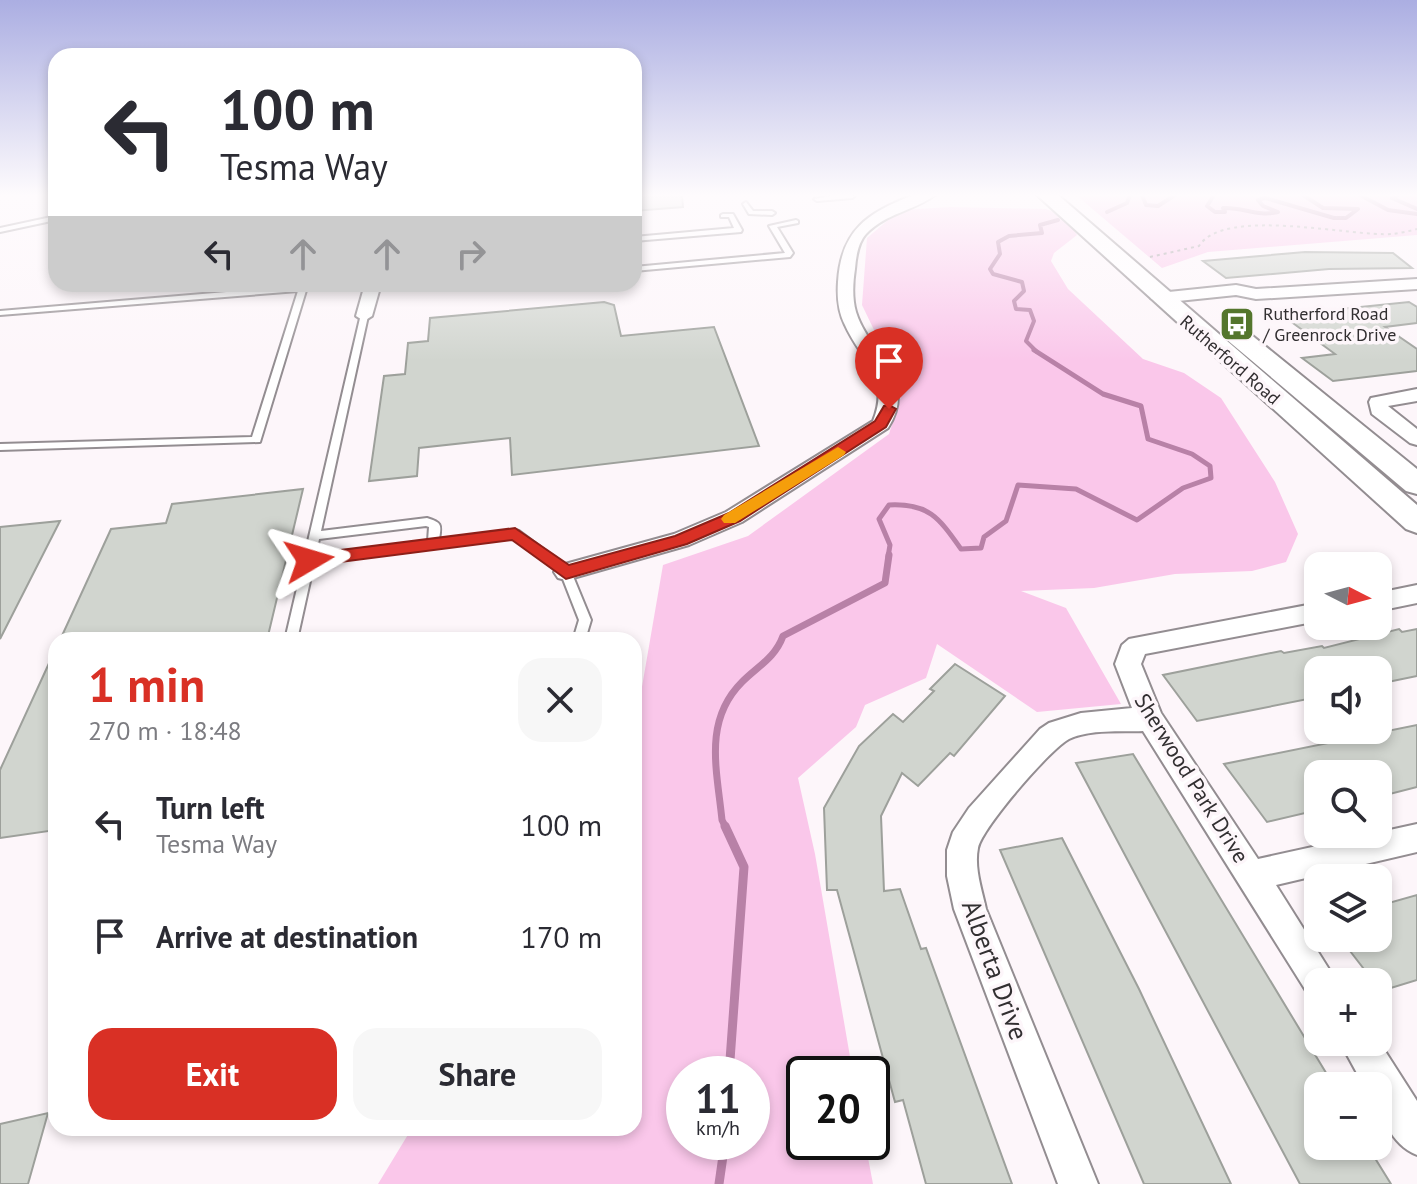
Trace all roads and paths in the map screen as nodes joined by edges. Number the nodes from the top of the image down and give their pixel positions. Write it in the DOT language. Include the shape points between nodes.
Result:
graph roads {
  1 [pos="787,250"];
  2 [pos="852,250"];
  3 [pos="1115,250"];
  4 [pos="1126,250"];
  5 [pos="1180,250"];
  6 [pos="1150,257"];
  7 [pos="642,268"];
  8 [pos="1417,284"];
  9 [pos="236,292"];
  10 [pos="302,292"];
  11 [pos="371,292"];
  12 [pos="1180,302"];
  13 [pos="0,313"];
  14 [pos="364,316"];
  15 [pos="1417,395"];
  16 [pos="1417,439"];
  17 [pos="0,447"];
  18 [pos="1417,484"];
  19 [pos="1417,522"];
  20 [pos="315,536"];
  21 [pos="433,544"];
  22 [pos="309,560"];
  23 [pos="566,572"];
  24 [pos="1417,594"];
  25 [pos="1392,599"];
  26 [pos="1304,615"];
  27 [pos="293,632"];
  28 [pos="581,632"];
  29 [pos="1150,719"];
  30 [pos="1417,838"];
  31 [pos="1253,875"];
  32 [pos="1311,968"];
  33 [pos="1367,1056"];
  34 [pos="1417,1136"];
  35 [pos="1078,1184"];
  1 -- 7 [label="lane" via="787,255"];
  2 -- 23 [label="street" via="846,275 848,314 890,386 889,409 881,424 734,517 681,540"];
  3 -- 12 [label="main road, Rutherford Road"];
  4 -- 12 [label="main road, Rutherford Road"];
  5 -- 6 [label="path"];
  8 -- 12 [label="street" via="1256,294 1251,302"];
  9 -- 13 [label="lane"];
  10 -- 17 [label="lane" via="256,440"];
  11 -- 14 [label="street"];
  12 -- 18 [label="main road, Rutherford Road"];
  12 -- 19 [label="main road, Rutherford Road"];
  14 -- 20 [label="lane"];
  15 -- 16 [label="street" via="1378,402 1379,410"];
  20 -- 21 [label="lane" via="427,522 435,525"];
  20 -- 22 [label="lane"];
  21 -- 22 [label="lane"];
  21 -- 23 [label="lane" via="515,534"];
  22 -- 27 [label="lane"];
  23 -- 28 [label="lane" via="585,620"];
  24 -- 25 [label="street"];
  26 -- 29 [label="street, Sherwood Park Drive" via="1138,646 1128,664"];
  29 -- 31 [label="street, Sherwood Park Drive"];
  29 -- 35 [label="street, Alberta Drive" via="1084,723 1058,732 1040,744 963,842 970,909"];
  30 -- 31 [label="street"];
  31 -- 32 [label="street, Sherwood Park Drive"];
  33 -- 34 [label="street"];
}
